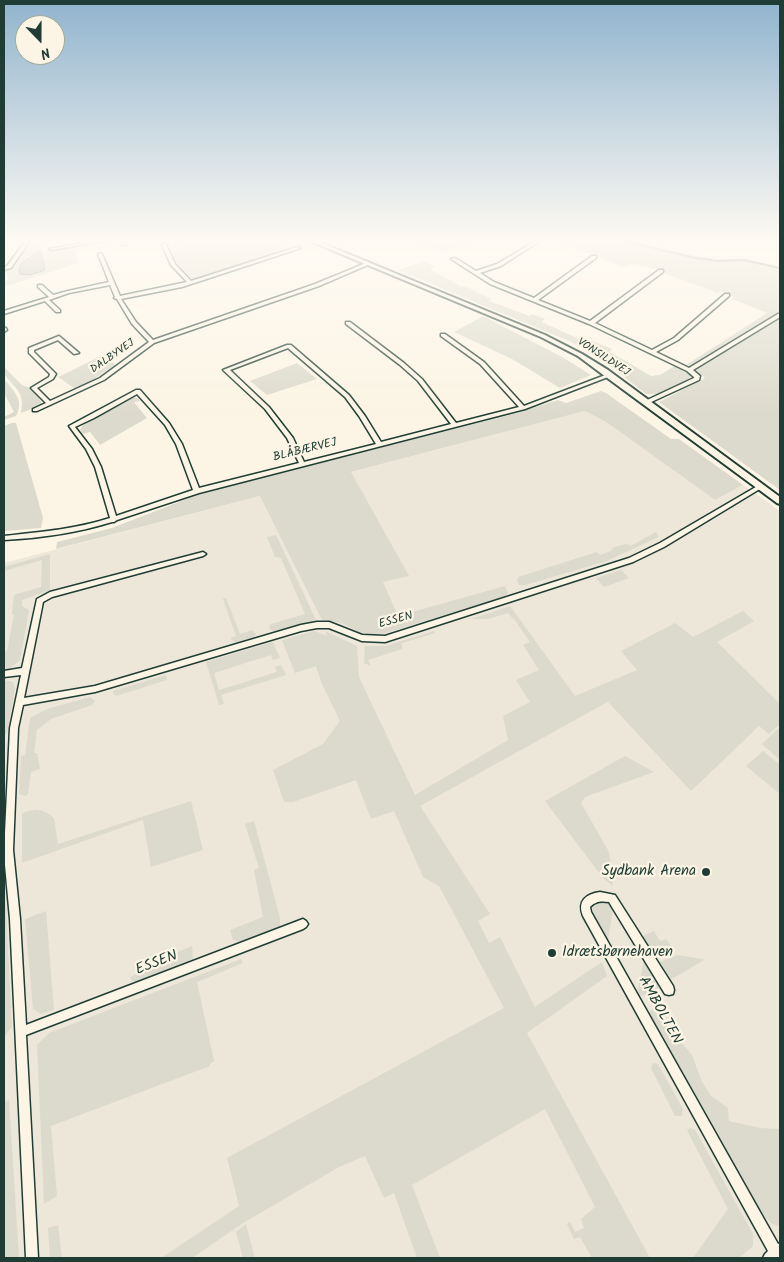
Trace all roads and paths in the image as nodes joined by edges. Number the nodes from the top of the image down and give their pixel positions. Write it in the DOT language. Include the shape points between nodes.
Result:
graph roads {
  1 [pos="49,298"];
  2 [pos="116,298"];
  3 [pos="279,298"];
  4 [pos="450,298"];
  5 [pos="529,298"];
  6 [pos="537,298"];
  7 [pos="625,298"];
  8 [pos="723,298"];
  9 [pos="45,299"];
  10 [pos="534,300"];
  11 [pos="58,311"];
  12 [pos="4,313"];
  13 [pos="780,315"];
  14 [pos="348,323"];
  15 [pos="591,323"];
  16 [pos="443,335"];
  17 [pos="152,342"];
  18 [pos="652,352"];
  19 [pos="76,353"];
  20 [pos="689,370"];
  21 [pos="610,376"];
  22 [pos="646,402"];
  23 [pos="49,403"];
  24 [pos="523,408"];
  25 [pos="35,410"];
  26 [pos="454,424"];
  27 [pos="379,444"];
  28 [pos="302,464"];
  29 [pos="760,486"];
  30 [pos="197,491"];
  31 [pos="780,501"];
  32 [pos="114,520"];
  33 [pos="4,538"];
  34 [pos="203,554"];
  35 [pos="24,671"];
  36 [pos="4,674"];
  37 [pos="21,702"];
  38 [pos="6,851"];
  39 [pos="302,924"];
  40 [pos="669,990"];
  41 [pos="21,1032"];
  42 [pos="775,1254"];
  43 [pos="32,1258"];
  1 -- 9 [label="street"];
  2 -- 17 [label="street"];
  3 -- 17 [label="street, DALBYVEJ"];
  4 -- 21 [label="main road, VONSILDVEJ" via="543,336 580,355"];
  5 -- 10 [label="street"];
  6 -- 10 [label="street"];
  7 -- 15 [label="street"];
  8 -- 18 [label="street" via="676,339"];
  9 -- 11 [label="street"];
  9 -- 12 [label="street"];
  10 -- 15 [label="street"];
  13 -- 20 [label="street"];
  14 -- 26 [label="street" via="420,380"];
  15 -- 18 [label="street"];
  16 -- 24 [label="street" via="482,363"];
  17 -- 23 [label="street, DALBYVEJ" via="102,378"];
  18 -- 20 [label="street"];
  19 -- 23 [label="street" via="59,338 31,349 53,374 34,388"];
  20 -- 22 [label="street" via="697,376 696,379"];
  21 -- 22 [label="main road, VONSILDVEJ"];
  21 -- 24 [label="street, BLÅBÆRVEJ"];
  22 -- 29 [label="main road, VONSILDVEJ"];
  23 -- 25 [label="street, DALBYVEJ"];
  24 -- 26 [label="street, BLÅBÆRVEJ"];
  26 -- 27 [label="street, BLÅBÆRVEJ"];
  27 -- 28 [label="street, BLÅBÆRVEJ"];
  27 -- 28 [label="street" via="347,396 289,346 226,370 283,427"];
  28 -- 30 [label="street, BLÅBÆRVEJ"];
  29 -- 31 [label="main road, VONSILDVEJ"];
  29 -- 37 [label="street, ESSEN" via="631,560 385,639 355,637 332,626 301,628 95,689"];
  30 -- 32 [label="street, BLÅBÆRVEJ"];
  30 -- 32 [label="street" via="179,444 167,424 138,391 72,426 98,467"];
  32 -- 33 [label="street, BLÅBÆRVEJ" via="50,534"];
  34 -- 35 [label="street" via="50,595 40,601"];
  35 -- 36 [label="street"];
  35 -- 37 [label="street"];
  37 -- 38 [label="street" via="14,728"];
  38 -- 41 [label="street" via="15,919"];
  39 -- 41 [label="street, ESSEN"];
  40 -- 42 [label="street, AMBOLTEN" via="612,898 601,895 590,898 585,906 586,914"];
  41 -- 43 [label="street"];
}
